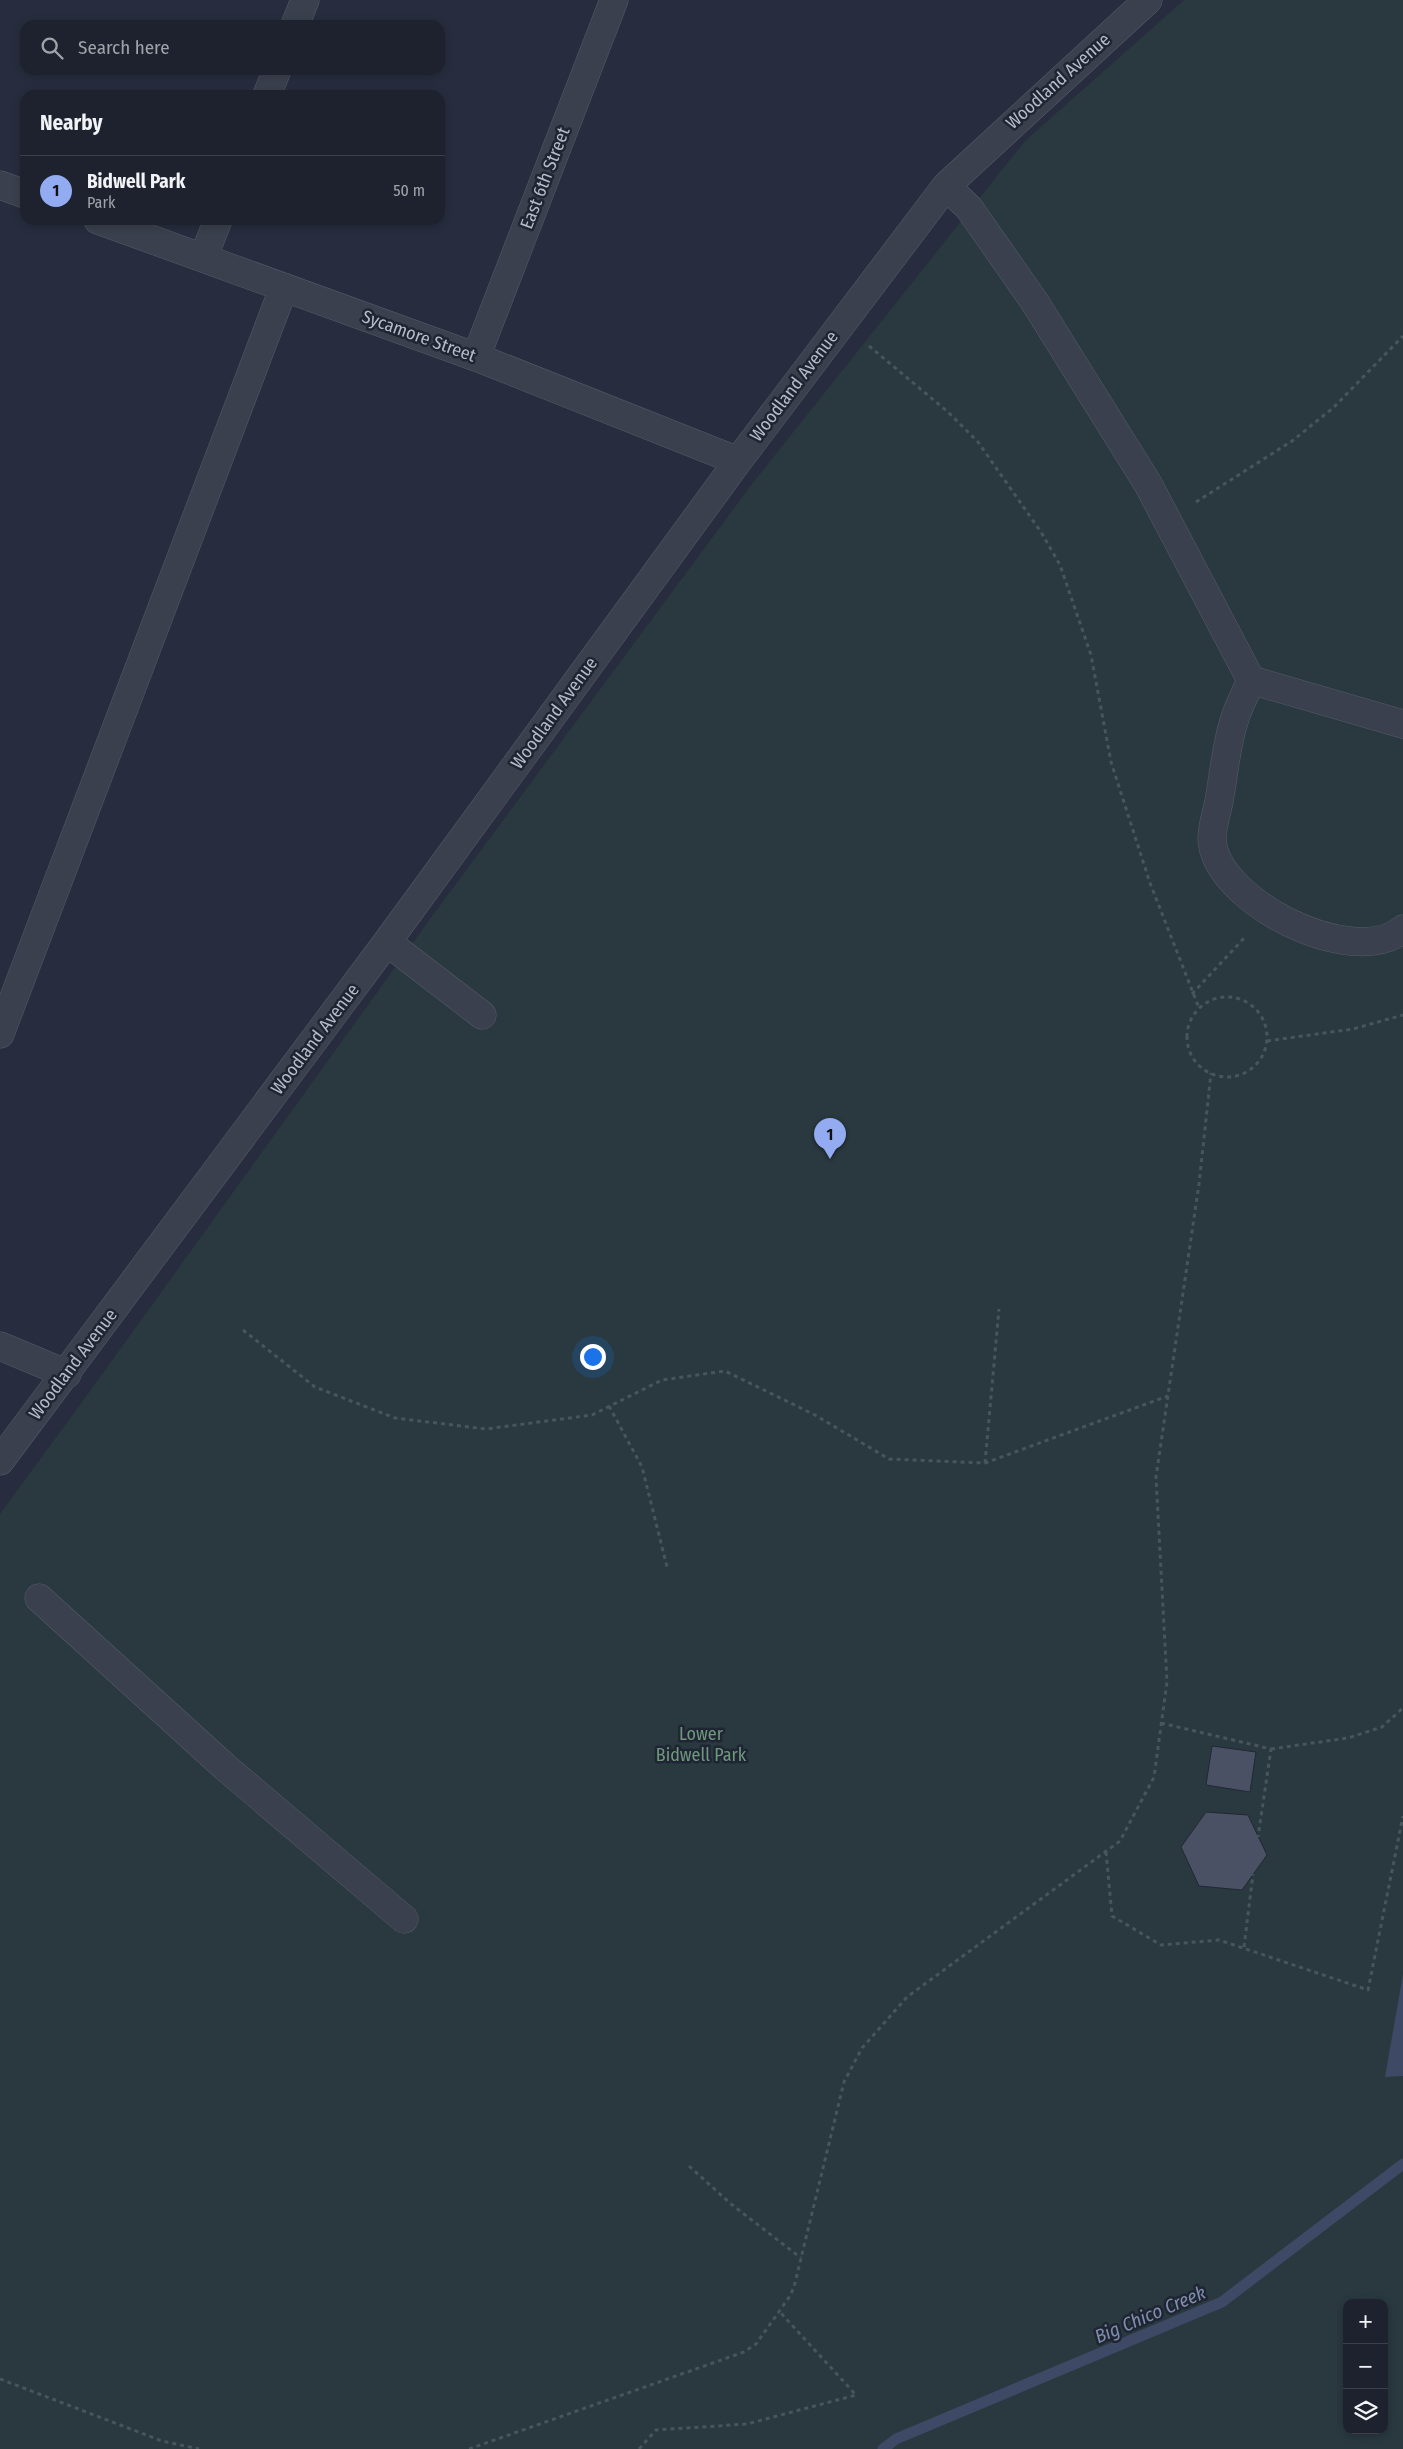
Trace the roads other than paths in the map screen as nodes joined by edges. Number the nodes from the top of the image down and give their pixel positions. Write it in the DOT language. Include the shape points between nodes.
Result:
graph roads {
  1 [pos="305,0"];
  2 [pos="614,0"];
  3 [pos="1148,0"];
  4 [pos="297,20"];
  5 [pos="275,75"];
  6 [pos="269,90"];
  7 [pos="0,185"];
  8 [pos="946,186"];
  9 [pos="20,192"];
  10 [pos="112,225"];
  11 [pos="216,225"];
  12 [pos="202,258"];
  13 [pos="284,287"];
  14 [pos="476,357"];
  15 [pos="738,461"];
  16 [pos="1251,680"];
  17 [pos="1403,724"];
  18 [pos="1403,929"];
  19 [pos="387,942"];
  20 [pos="482,1015"];
  21 [pos="0,1034"];
  22 [pos="0,1346"];
  23 [pos="67,1374"];
  24 [pos="0,1461"];
  25 [pos="39,1598"];
  26 [pos="404,1919"];
  1 -- 4 [label="street"];
  2 -- 14 [label="street, East 6th Street"];
  3 -- 8 [label="street, Woodland Avenue"];
  5 -- 6 [label="street"];
  7 -- 9 [label="street"];
  8 -- 15 [label="street, Woodland Avenue"];
  8 -- 16 [label="street" via="969,208 1034,301 1148,484"];
  10 -- 12 [label="street, Sycamore Street"];
  11 -- 12 [label="street"];
  12 -- 13 [label="street, Sycamore Street"];
  13 -- 14 [label="street, Sycamore Street"];
  13 -- 21 [label="street"];
  14 -- 15 [label="street, Sycamore Street"];
  15 -- 19 [label="street, Woodland Avenue"];
  16 -- 17 [label="street"];
  16 -- 18 [label="street" via="1234,720 1212,838 1217,860 1232,881 1268,912 1300,929 1348,942 1377,941"];
  19 -- 20 [label="street"];
  19 -- 23 [label="street, Woodland Avenue"];
  22 -- 23 [label="street"];
  23 -- 24 [label="street, Woodland Avenue"];
  25 -- 26 [label="street" via="225,1767"];
}
